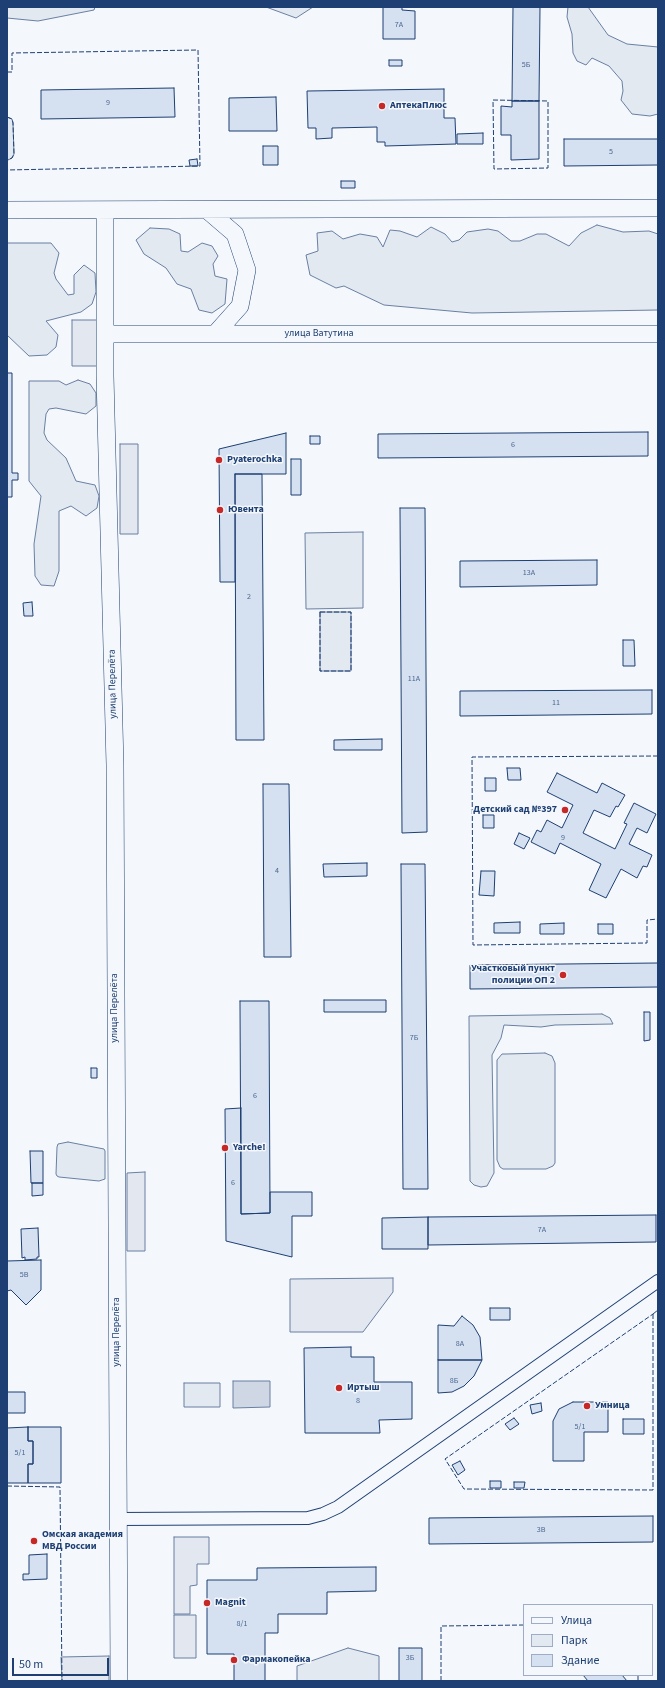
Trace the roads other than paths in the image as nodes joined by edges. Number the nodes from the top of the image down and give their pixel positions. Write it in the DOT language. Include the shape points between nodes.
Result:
graph roads {
  1 [pos="658,208"];
  2 [pos="7,210"];
  3 [pos="105,210"];
  4 [pos="207,210"];
  5 [pos="105,334"];
  6 [pos="215,334"];
  7 [pos="658,334"];
  8 [pos="658,1281"];
  9 [pos="118,1518"];
  10 [pos="119,1681"];
  1 -- 4 [label="main road"];
  2 -- 3 [label="main road"];
  3 -- 4 [label="main road"];
  3 -- 5 [label="main road"];
  4 -- 6 [label="main road" via="236,234 247,270 240,306"];
  5 -- 6 [label="main road, улица Ватутина"];
  5 -- 9 [label="main road, улица Перелёта" via="115,765"];
  6 -- 7 [label="main road, улица Ватутина"];
  8 -- 9 [label="street" via="344,1502 323,1514 308,1518"];
  9 -- 10 [label="main road, улица Перелёта"];
}
